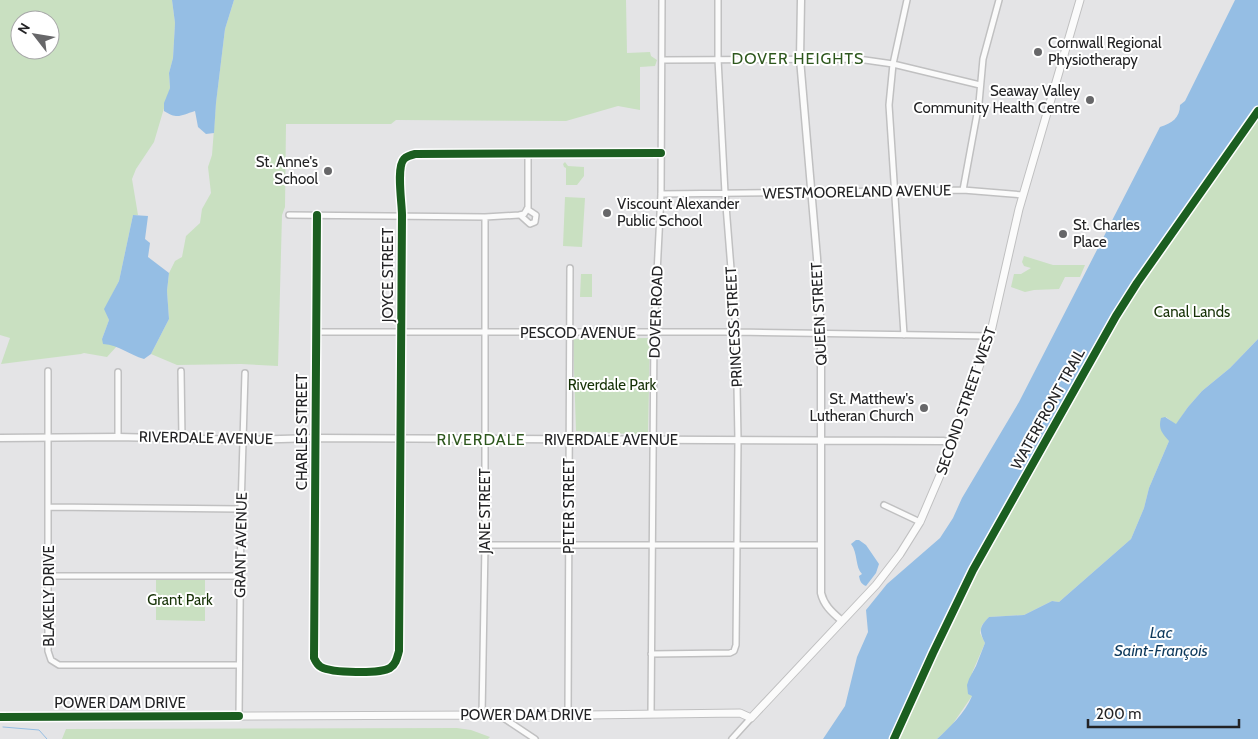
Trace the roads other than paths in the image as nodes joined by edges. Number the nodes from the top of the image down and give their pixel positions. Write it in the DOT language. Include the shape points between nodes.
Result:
graph roads {
  1 [pos="662,0"];
  2 [pos="718,0"];
  3 [pos="801,0"];
  4 [pos="907,0"];
  5 [pos="998,0"];
  6 [pos="1080,0"];
  7 [pos="718,59"];
  8 [pos="800,59"];
  9 [pos="663,60"];
  10 [pos="893,64"];
  11 [pos="980,85"];
  12 [pos="662,153"];
  13 [pos="528,154"];
  14 [pos="963,190"];
  15 [pos="894,191"];
  16 [pos="725,193"];
  17 [pos="811,193"];
  18 [pos="660,194"];
  19 [pos="1024,195"];
  20 [pos="527,209"];
  21 [pos="289,215"];
  22 [pos="317,215"];
  23 [pos="402,215"];
  24 [pos="520,215"];
  25 [pos="485,217"];
  26 [pos="570,268"];
  27 [pos="316,332"];
  28 [pos="401,332"];
  29 [pos="569,332"];
  30 [pos="736,332"];
  31 [pos="485,333"];
  32 [pos="654,333"];
  33 [pos="821,334"];
  34 [pos="904,335"];
  35 [pos="990,336"];
  36 [pos="181,371"];
  37 [pos="48,372"];
  38 [pos="118,372"];
  39 [pos="245,373"];
  40 [pos="118,436"];
  41 [pos="48,437"];
  42 [pos="0,438"];
  43 [pos="316,438"];
  44 [pos="182,439"];
  45 [pos="401,439"];
  46 [pos="485,439"];
  47 [pos="243,440"];
  48 [pos="570,440"];
  49 [pos="654,440"];
  50 [pos="738,440"];
  51 [pos="822,440"];
  52 [pos="953,443"];
  53 [pos="884,505"];
  54 [pos="49,507"];
  55 [pos="241,509"];
  56 [pos="920,522"];
  57 [pos="652,544"];
  58 [pos="485,545"];
  59 [pos="569,545"];
  60 [pos="738,545"];
  61 [pos="821,545"];
  62 [pos="49,576"];
  63 [pos="241,576"];
  64 [pos="842,621"];
  65 [pos="399,651"];
  66 [pos="651,654"];
  67 [pos="239,665"];
  68 [pos="651,714"];
  69 [pos="482,715"];
  70 [pos="568,715"];
  71 [pos="0,716"];
  72 [pos="239,716"];
  73 [pos="502,716"];
  74 [pos="751,718"];
  75 [pos="535,739"];
  76 [pos="732,739"];
  1 -- 9 [label="street, DOVER ROAD"];
  2 -- 7 [label="street, PRINCESS STREET"];
  3 -- 8 [label="street, QUEEN STREET"];
  4 -- 10 [label="street"];
  5 -- 11 [label="street"];
  6 -- 19 [label="main road, SECOND STREET WEST"];
  7 -- 8 [label="street"];
  7 -- 9 [label="street"];
  7 -- 16 [label="street, PRINCESS STREET"];
  8 -- 10 [label="street" via="858,59"];
  8 -- 17 [label="street, QUEEN STREET"];
  9 -- 12 [label="street, DOVER ROAD"];
  10 -- 11 [label="street"];
  10 -- 15 [label="street" via="889,105"];
  11 -- 14 [label="street"];
  12 -- 13 [label="street, JOYCE STREET"];
  12 -- 18 [label="street, DOVER ROAD"];
  13 -- 20 [label="street"];
  13 -- 23 [label="street, JOYCE STREET" via="408,156 401,166"];
  14 -- 15 [label="street, WESTMOORELAND AVENUE"];
  14 -- 19 [label="street, WESTMOORELAND AVENUE"];
  15 -- 17 [label="street, WESTMOORELAND AVENUE"];
  15 -- 34 [label="street"];
  16 -- 17 [label="street, WESTMOORELAND AVENUE"];
  16 -- 18 [label="street, WESTMOORELAND AVENUE"];
  16 -- 30 [label="street, PRINCESS STREET"];
  17 -- 33 [label="street, QUEEN STREET"];
  18 -- 32 [label="street, DOVER ROAD"];
  19 -- 35 [label="main road, SECOND STREET WEST"];
  20 -- 24 [label="street"];
  20 -- 24 [label="street" via="536,215 532,224"];
  21 -- 22 [label="street"];
  22 -- 23 [label="street"];
  22 -- 27 [label="street, CHARLES STREET"];
  23 -- 25 [label="street"];
  23 -- 28 [label="street, JOYCE STREET"];
  24 -- 25 [label="street"];
  25 -- 31 [label="street, JANE STREET"];
  26 -- 29 [label="street, PETER STREET"];
  27 -- 28 [label="street, PESCOD AVENUE"];
  27 -- 43 [label="street, CHARLES STREET"];
  28 -- 31 [label="street, PESCOD AVENUE"];
  28 -- 45 [label="street, JOYCE STREET"];
  29 -- 31 [label="street, PESCOD AVENUE"];
  29 -- 32 [label="street, PESCOD AVENUE"];
  29 -- 48 [label="street, PETER STREET"];
  30 -- 32 [label="street, PESCOD AVENUE"];
  30 -- 33 [label="street, PESCOD AVENUE"];
  30 -- 50 [label="street, PRINCESS STREET"];
  31 -- 46 [label="street, JANE STREET"];
  32 -- 49 [label="street, DOVER ROAD"];
  33 -- 34 [label="street, PESCOD AVENUE"];
  33 -- 51 [label="street, QUEEN STREET"];
  34 -- 35 [label="street, PESCOD AVENUE"];
  35 -- 52 [label="main road, SECOND STREET WEST"];
  36 -- 44 [label="street"];
  37 -- 41 [label="street, BLAKELY DRIVE"];
  38 -- 40 [label="street"];
  39 -- 47 [label="street, GRANT AVENUE"];
  40 -- 41 [label="street, RIVERDALE AVENUE"];
  40 -- 44 [label="street, RIVERDALE AVENUE"];
  41 -- 42 [label="street, RIVERDALE AVENUE"];
  41 -- 54 [label="street, BLAKELY DRIVE"];
  43 -- 45 [label="street, RIVERDALE AVENUE"];
  43 -- 47 [label="street, RIVERDALE AVENUE"];
  43 -- 65 [label="street, CHARLES STREET" via="314,658 318,666 328,670 375,671 392,667"];
  44 -- 47 [label="street, RIVERDALE AVENUE"];
  45 -- 46 [label="street, RIVERDALE AVENUE"];
  45 -- 65 [label="street, JOYCE STREET"];
  46 -- 48 [label="street, RIVERDALE AVENUE"];
  46 -- 58 [label="street, JANE STREET"];
  47 -- 55 [label="street, GRANT AVENUE"];
  48 -- 49 [label="street, RIVERDALE AVENUE"];
  48 -- 59 [label="street, PETER STREET"];
  49 -- 50 [label="street, RIVERDALE AVENUE"];
  49 -- 57 [label="street, DOVER ROAD"];
  50 -- 51 [label="street, RIVERDALE AVENUE"];
  50 -- 60 [label="street, PRINCESS STREET"];
  51 -- 52 [label="street, RIVERDALE AVENUE"];
  51 -- 61 [label="street, QUEEN STREET"];
  52 -- 56 [label="main road, SECOND STREET WEST"];
  53 -- 56 [label="street"];
  54 -- 55 [label="street"];
  54 -- 62 [label="street, BLAKELY DRIVE"];
  55 -- 63 [label="street, GRANT AVENUE"];
  56 -- 64 [label="main road, SECOND STREET WEST" via="888,570"];
  57 -- 59 [label="street"];
  57 -- 60 [label="street"];
  57 -- 66 [label="street, DOVER ROAD"];
  58 -- 59 [label="street"];
  58 -- 69 [label="street, JANE STREET"];
  59 -- 70 [label="street, PETER STREET"];
  60 -- 61 [label="street"];
  60 -- 66 [label="street, PRINCESS STREET" via="736,645 732,652"];
  61 -- 64 [label="street, QUEEN STREET" via="822,597"];
  62 -- 63 [label="street"];
  62 -- 67 [label="street, BLAKELY DRIVE" via="48,651 51,660 59,665"];
  63 -- 67 [label="street, GRANT AVENUE"];
  64 -- 74 [label="main road, SECOND STREET WEST"];
  66 -- 68 [label="street, DOVER ROAD"];
  67 -- 72 [label="street, GRANT AVENUE"];
  68 -- 70 [label="main road, POWER DAM DRIVE"];
  68 -- 74 [label="main road, POWER DAM DRIVE" via="740,713"];
  69 -- 72 [label="main road, POWER DAM DRIVE"];
  69 -- 73 [label="main road, POWER DAM DRIVE"];
  70 -- 73 [label="main road, POWER DAM DRIVE"];
  71 -- 72 [label="main road, POWER DAM DRIVE"];
  73 -- 75 [label="street"];
  74 -- 76 [label="street, SECOND STREET WEST"];
}
